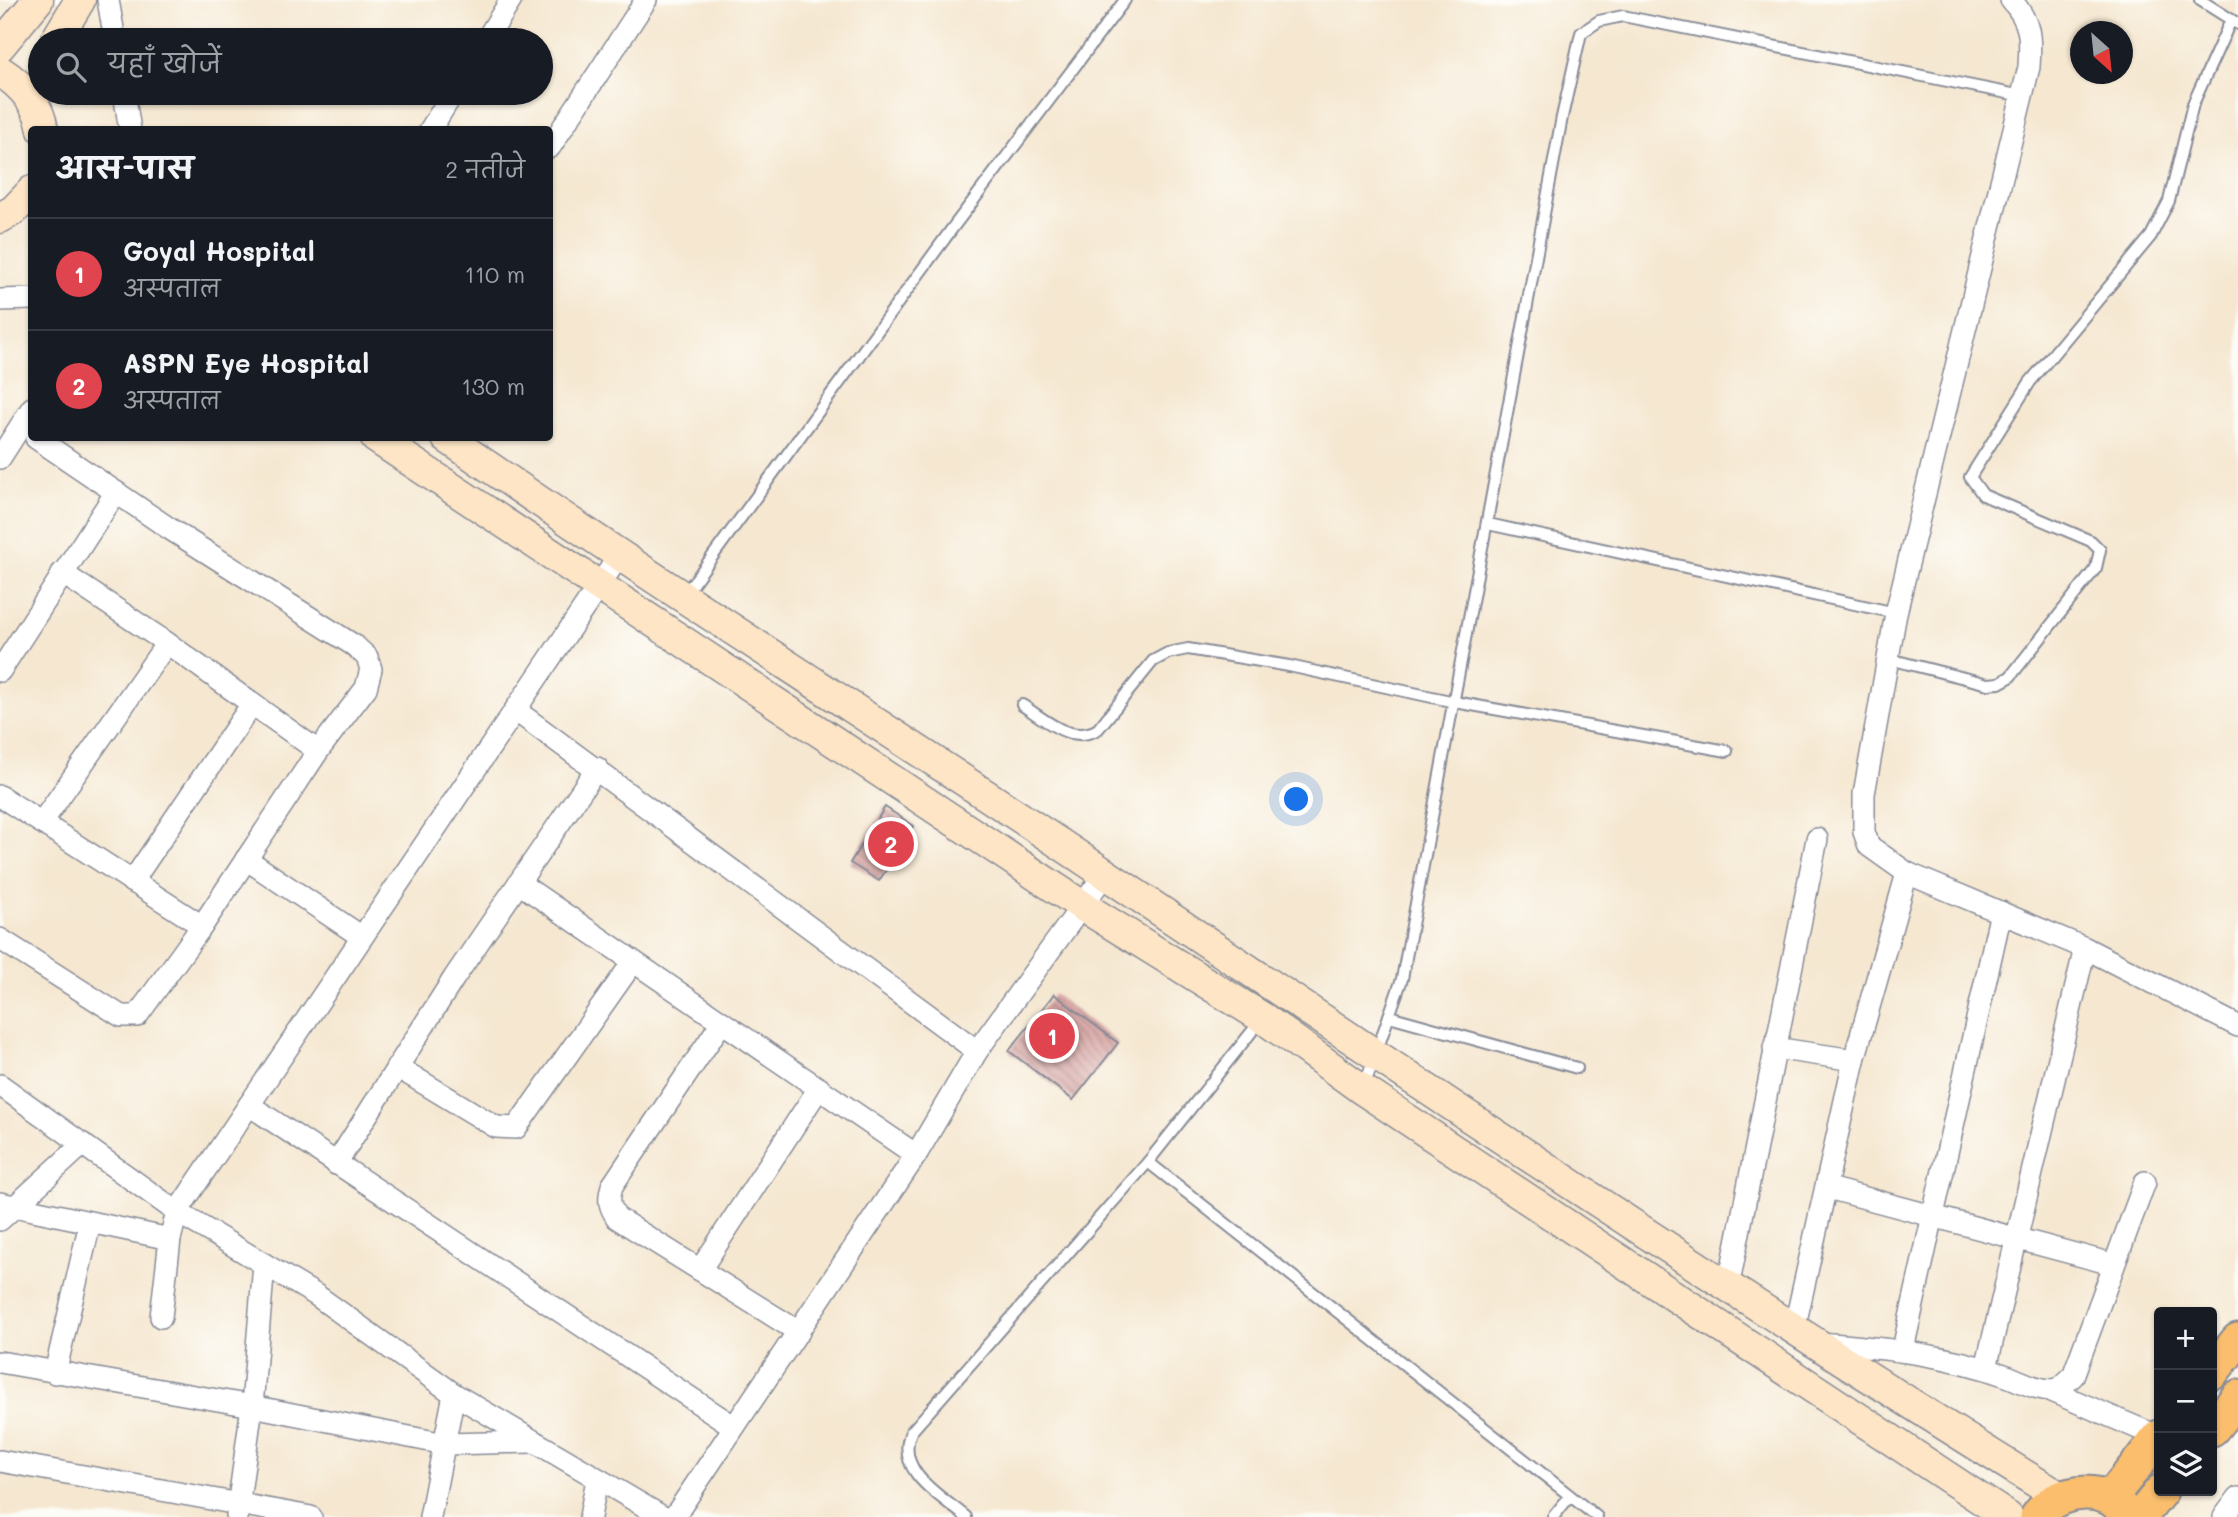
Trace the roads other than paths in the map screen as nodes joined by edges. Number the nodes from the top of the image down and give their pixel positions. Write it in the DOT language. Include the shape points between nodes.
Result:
graph roads {
  1 [pos="38,0"];
  2 [pos="80,0"];
  3 [pos="108,0"];
  4 [pos="511,0"];
  5 [pos="646,0"];
  6 [pos="1125,0"];
  7 [pos="2011,0"];
  8 [pos="2200,0"];
  9 [pos="2235,22"];
  10 [pos="63,28"];
  11 [pos="113,28"];
  12 [pos="494,28"];
  13 [pos="0,46"];
  14 [pos="0,71"];
  15 [pos="28,85"];
  16 [pos="2022,96"];
  17 [pos="39,105"];
  18 [pos="126,105"];
  19 [pos="446,105"];
  20 [pos="42,126"];
  21 [pos="129,126"];
  22 [pos="432,126"];
  23 [pos="553,141"];
  24 [pos="28,299"];
  25 [pos="0,300"];
  26 [pos="28,429"];
  27 [pos="49,441"];
  28 [pos="381,441"];
  29 [pos="451,441"];
  30 [pos="0,458"];
  31 [pos="116,492"];
  32 [pos="1488,524"];
  33 [pos="619,556"];
  34 [pos="62,573"];
  35 [pos="599,586"];
  36 [pos="683,597"];
  37 [pos="1896,612"];
  38 [pos="167,643"];
  39 [pos="1888,659"];
  40 [pos="0,671"];
  41 [pos="1454,702"];
  42 [pos="252,704"];
  43 [pos="1022,705"];
  44 [pos="515,710"];
  45 [pos="318,751"];
  46 [pos="1727,751"];
  47 [pos="597,768"];
  48 [pos="0,796"];
  49 [pos="42,822"];
  50 [pos="1817,839"];
  51 [pos="246,859"];
  52 [pos="1907,873"];
  53 [pos="1105,874"];
  54 [pos="132,882"];
  55 [pos="519,883"];
  56 [pos="1084,907"];
  57 [pos="2001,912"];
  58 [pos="202,926"];
  59 [pos="362,937"];
  60 [pos="0,939"];
  61 [pos="2085,948"];
  62 [pos="633,962"];
  63 [pos="1389,1016"];
  64 [pos="1263,1018"];
  65 [pos="722,1022"];
  66 [pos="2238,1026"];
  67 [pos="1774,1048"];
  68 [pos="977,1051"];
  69 [pos="1376,1055"];
  70 [pos="1854,1060"];
  71 [pos="397,1067"];
  72 [pos="1577,1068"];
  73 [pos="0,1085"];
  74 [pos="819,1088"];
  75 [pos="1363,1090"];
  76 [pos="249,1105"];
  77 [pos="83,1144"];
  78 [pos="916,1155"];
  79 [pos="1148,1161"];
  80 [pos="335,1164"];
  81 [pos="2145,1182"];
  82 [pos="1828,1188"];
  83 [pos="8,1205"];
  84 [pos="1605,1207"];
  85 [pos="177,1212"];
  86 [pos="1934,1215"];
  87 [pos="0,1220"];
  88 [pos="90,1223"];
  89 [pos="1587,1238"];
  90 [pos="2019,1238"];
  91 [pos="170,1239"];
  92 [pos="264,1264"];
  93 [pos="2112,1264"];
  94 [pos="700,1270"];
  95 [pos="1728,1288"];
  96 [pos="162,1317"];
  97 [pos="799,1332"];
  98 [pos="1803,1336"];
  99 [pos="2238,1340"];
  100 [pos="1903,1349"];
  101 [pos="0,1362"];
  102 [pos="1986,1368"];
  103 [pos="2214,1370"];
  104 [pos="55,1373"];
  105 [pos="2052,1391"];
  106 [pos="454,1394"];
  107 [pos="2238,1397"];
  108 [pos="252,1406"];
  109 [pos="2217,1423"];
  110 [pos="733,1426"];
  111 [pos="2154,1435"];
  112 [pos="534,1442"];
  113 [pos="444,1444"];
  114 [pos="2154,1446"];
  115 [pos="0,1461"];
  116 [pos="597,1479"];
  117 [pos="1570,1496"];
  118 [pos="2157,1496"];
  119 [pos="2238,1498"];
  120 [pos="2049,1507"];
  121 [pos="2120,1508"];
  122 [pos="238,1511"];
  123 [pos="311,1517"];
  124 [pos="430,1517"];
  125 [pos="590,1517"];
  126 [pos="663,1517"];
  127 [pos="674,1517"];
  128 [pos="966,1517"];
  129 [pos="1553,1517"];
  130 [pos="1597,1517"];
  131 [pos="2008,1517"];
  132 [pos="2140,1517"];
  133 [pos="2224,1517"];
  1 -- 13 [label="main road"];
  2 -- 10 [label="main road"];
  3 -- 11 [label="street"];
  4 -- 12 [label="street"];
  5 -- 23 [label="street"];
  6 -- 36 [label="lane"];
  7 -- 16 [label="street" via="2025,16 2032,35"];
  8 -- 9 [label="lane"];
  9 -- 39 [label="lane" via="2193,104 2169,201 2151,236 2030,382 1970,477 1983,495 2091,541 2100,550 2096,568 2010,677 2000,683"];
  14 -- 15 [label="main road"];
  16 -- 32 [label="lane" via="1623,16 1599,21 1581,33"];
  16 -- 37 [label="street"];
  17 -- 20 [label="main road"];
  18 -- 21 [label="street"];
  19 -- 22 [label="street"];
  24 -- 25 [label="street"];
  26 -- 30 [label="street"];
  27 -- 31 [label="street"];
  28 -- 35 [label="main road"];
  29 -- 33 [label="main road"];
  31 -- 34 [label="street"];
  31 -- 45 [label="street" via="367,657 371,669 366,688"];
  32 -- 37 [label="lane"];
  32 -- 41 [label="lane"];
  33 -- 35 [label="street"];
  33 -- 36 [label="main road"];
  34 -- 38 [label="street"];
  34 -- 40 [label="street"];
  35 -- 44 [label="street"];
  35 -- 56 [label="main road"];
  36 -- 53 [label="main road"];
  37 -- 39 [label="street"];
  38 -- 42 [label="street"];
  38 -- 49 [label="street"];
  39 -- 52 [label="street" via="1864,794 1864,832 1869,846"];
  41 -- 43 [label="lane" via="1188,649 1153,661 1098,729 1086,736 1074,736"];
  41 -- 46 [label="lane"];
  41 -- 63 [label="lane" via="1402,979"];
  42 -- 45 [label="street"];
  42 -- 54 [label="street"];
  44 -- 47 [label="street"];
  44 -- 59 [label="street"];
  45 -- 51 [label="street"];
  47 -- 55 [label="street"];
  47 -- 68 [label="street"];
  48 -- 49 [label="street"];
  49 -- 54 [label="street"];
  50 -- 67 [label="street"];
  51 -- 58 [label="street"];
  51 -- 59 [label="street"];
  52 -- 57 [label="street"];
  52 -- 70 [label="street"];
  53 -- 56 [label="street"];
  53 -- 69 [label="main road"];
  54 -- 58 [label="street"];
  55 -- 62 [label="street"];
  55 -- 71 [label="street"];
  56 -- 64 [label="main road"];
  56 -- 68 [label="street"];
  57 -- 61 [label="street"];
  57 -- 86 [label="street"];
  58 -- 60 [label="street" via="142,1011 128,1018"];
  59 -- 76 [label="street"];
  61 -- 66 [label="street"];
  61 -- 90 [label="street"];
  62 -- 65 [label="street"];
  62 -- 71 [label="street" via="516,1128 496,1127"];
  63 -- 69 [label="lane"];
  63 -- 72 [label="lane"];
  64 -- 75 [label="main road"];
  64 -- 79 [label="lane"];
  65 -- 74 [label="street"];
  65 -- 94 [label="street" via="612,1186 608,1200 617,1218"];
  67 -- 70 [label="street"];
  67 -- 95 [label="street"];
  68 -- 78 [label="street"];
  69 -- 75 [label="lane"];
  69 -- 84 [label="main road"];
  70 -- 82 [label="street"];
  71 -- 80 [label="street"];
  73 -- 77 [label="street"];
  74 -- 78 [label="street"];
  74 -- 94 [label="street"];
  75 -- 89 [label="main road"];
  76 -- 80 [label="street"];
  76 -- 85 [label="street"];
  77 -- 83 [label="street"];
  77 -- 85 [label="street"];
  78 -- 97 [label="street"];
  79 -- 117 [label="lane"];
  79 -- 128 [label="lane" via="911,1432 905,1445 916,1475"];
  80 -- 110 [label="street"];
  81 -- 93 [label="street"];
  82 -- 86 [label="street"];
  82 -- 98 [label="street"];
  83 -- 87 [label="street"];
  83 -- 88 [label="street"];
  84 -- 89 [label="main road"];
  84 -- 95 [label="main road"];
  85 -- 91 [label="street"];
  85 -- 92 [label="street"];
  86 -- 90 [label="street"];
  86 -- 100 [label="street"];
  88 -- 91 [label="street"];
  88 -- 104 [label="street"];
  89 -- 131 [label="main road"];
  90 -- 93 [label="street"];
  90 -- 102 [label="street"];
  91 -- 96 [label="street"];
  92 -- 106 [label="street" via="316,1294"];
  92 -- 108 [label="street"];
  93 -- 105 [label="street" via="2073,1376"];
  94 -- 97 [label="street"];
  95 -- 98 [label="main road"];
  97 -- 110 [label="street"];
  98 -- 100 [label="street"];
  98 -- 120 [label="main road"];
  99 -- 103 [label="main road"];
  100 -- 102 [label="street"];
  101 -- 104 [label="street"];
  102 -- 105 [label="street"];
  104 -- 108 [label="street"];
  105 -- 111 [label="street"];
  106 -- 112 [label="street"];
  106 -- 113 [label="street"];
  107 -- 109 [label="main road"];
  108 -- 113 [label="street"];
  108 -- 122 [label="street"];
  110 -- 127 [label="street"];
  112 -- 113 [label="street"];
  112 -- 116 [label="street"];
  113 -- 124 [label="street"];
  114 -- 121 [label="main road"];
  115 -- 122 [label="street"];
  116 -- 125 [label="street"];
  116 -- 126 [label="street"];
  117 -- 129 [label="lane"];
  117 -- 130 [label="lane"];
  118 -- 132 [label="main road"];
  119 -- 133 [label="street"];
  120 -- 121 [label="main road" via="2085,1492"];
  122 -- 123 [label="street"];
}
